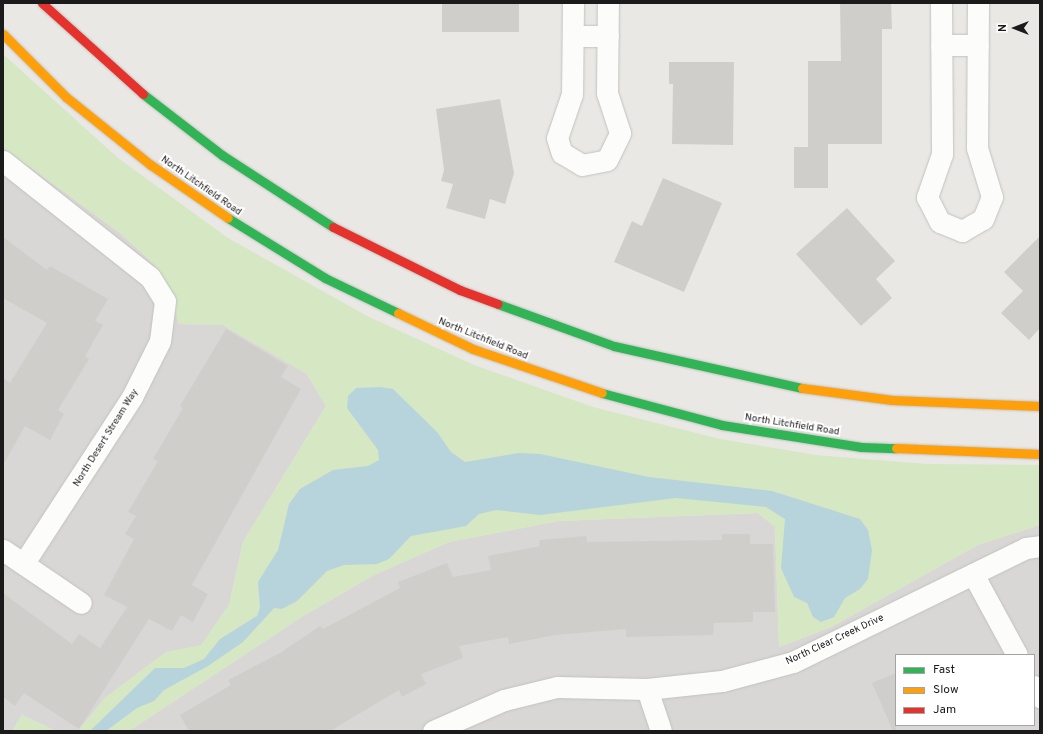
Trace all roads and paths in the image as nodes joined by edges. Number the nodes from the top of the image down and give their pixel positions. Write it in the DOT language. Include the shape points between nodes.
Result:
graph roads {
  1 [pos="42,3"];
  2 [pos="574,3"];
  3 [pos="608,3"];
  4 [pos="941,3"];
  5 [pos="978,3"];
  6 [pos="3,34"];
  7 [pos="573,36"];
  8 [pos="608,36"];
  9 [pos="941,45"];
  10 [pos="978,45"];
  11 [pos="3,161"];
  12 [pos="1040,406"];
  13 [pos="1040,454"];
  14 [pos="1040,546"];
  15 [pos="3,550"];
  16 [pos="23,564"];
  17 [pos="973,574"];
  18 [pos="81,603"];
  19 [pos="1016,654"];
  20 [pos="1035,688"];
  21 [pos="647,689"];
  22 [pos="1040,697"];
  23 [pos="433,731"];
  24 [pos="661,731"];
  1 -- 12 [label="main road" via="114,71 222,155 353,240 460,290 614,346 770,383 892,400"];
  2 -- 7 [label="street"];
  3 -- 8 [label="street"];
  4 -- 9 [label="street"];
  5 -- 10 [label="street"];
  6 -- 13 [label="main road, North Litchfield Road" via="66,97 151,165 232,221 325,278 473,349 578,387 722,425 861,448"];
  7 -- 8 [label="street"];
  7 -- 8 [label="street" via="572,94 557,138 562,153 582,165 608,160 620,133 608,93"];
  9 -- 10 [label="street"];
  9 -- 10 [label="street" via="942,154 927,197 940,222 962,231 983,219 992,197 977,148"];
  11 -- 16 [label="street, North Desert Stream Way" via="150,277 165,301 160,341 132,398"];
  14 -- 17 [label="street, North Clear Creek Drive" via="1026,548"];
  15 -- 16 [label="street"];
  16 -- 18 [label="street"];
  17 -- 19 [label="street"];
  17 -- 21 [label="street, North Clear Creek Drive" via="792,662 722,681"];
  20 -- 22 [label="street"];
  21 -- 23 [label="street, North Clear Creek Drive" via="557,687 504,700"];
  21 -- 24 [label="street"];
}
